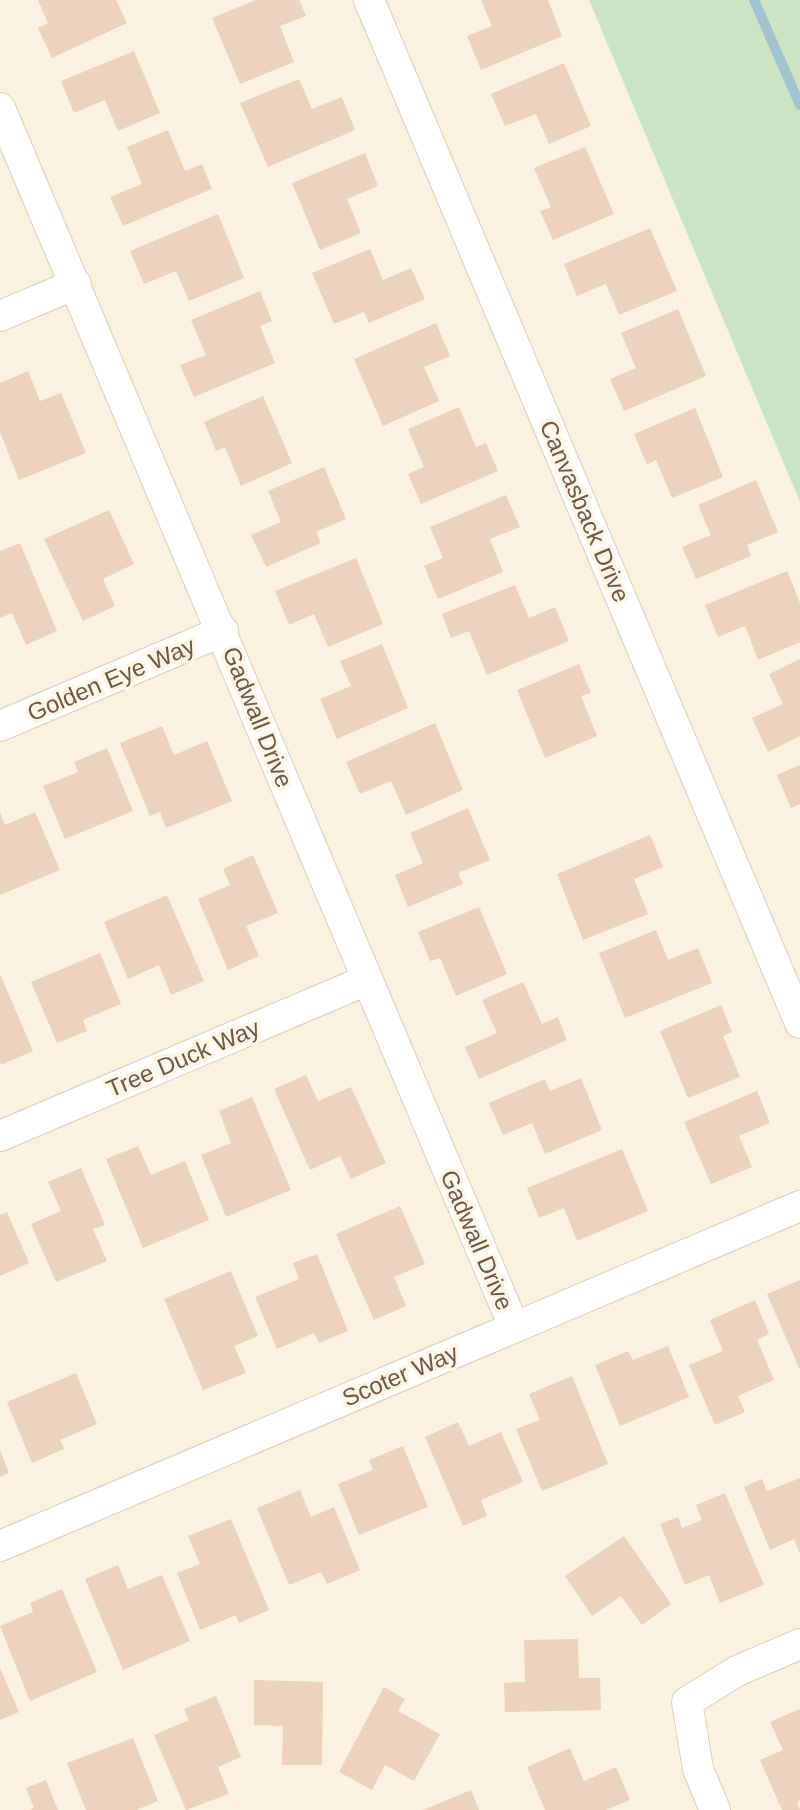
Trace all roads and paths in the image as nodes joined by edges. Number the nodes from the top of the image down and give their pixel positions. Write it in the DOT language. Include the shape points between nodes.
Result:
graph roads {
  1 [pos="369,0"];
  2 [pos="0,108"];
  3 [pos="76,284"];
  4 [pos="0,316"];
  5 [pos="223,631"];
  6 [pos="0,726"];
  7 [pos="367,979"];
  8 [pos="800,1023"];
  9 [pos="0,1136"];
  10 [pos="800,1206"];
  11 [pos="514,1326"];
  12 [pos="0,1546"];
  13 [pos="800,1644"];
  14 [pos="715,1810"];
  1 -- 8 [label="street, Canvasback Drive"];
  2 -- 3 [label="street, Gadwall Drive"];
  3 -- 4 [label="street"];
  3 -- 5 [label="street, Gadwall Drive"];
  5 -- 6 [label="street, Golden Eye Way"];
  5 -- 7 [label="street, Gadwall Drive"];
  7 -- 9 [label="street, Tree Duck Way"];
  7 -- 11 [label="street, Gadwall Drive"];
  10 -- 11 [label="street, Scoter Way"];
  11 -- 12 [label="street, Scoter Way"];
  13 -- 14 [label="street" via="737,1671 687,1702 698,1769"];
}
